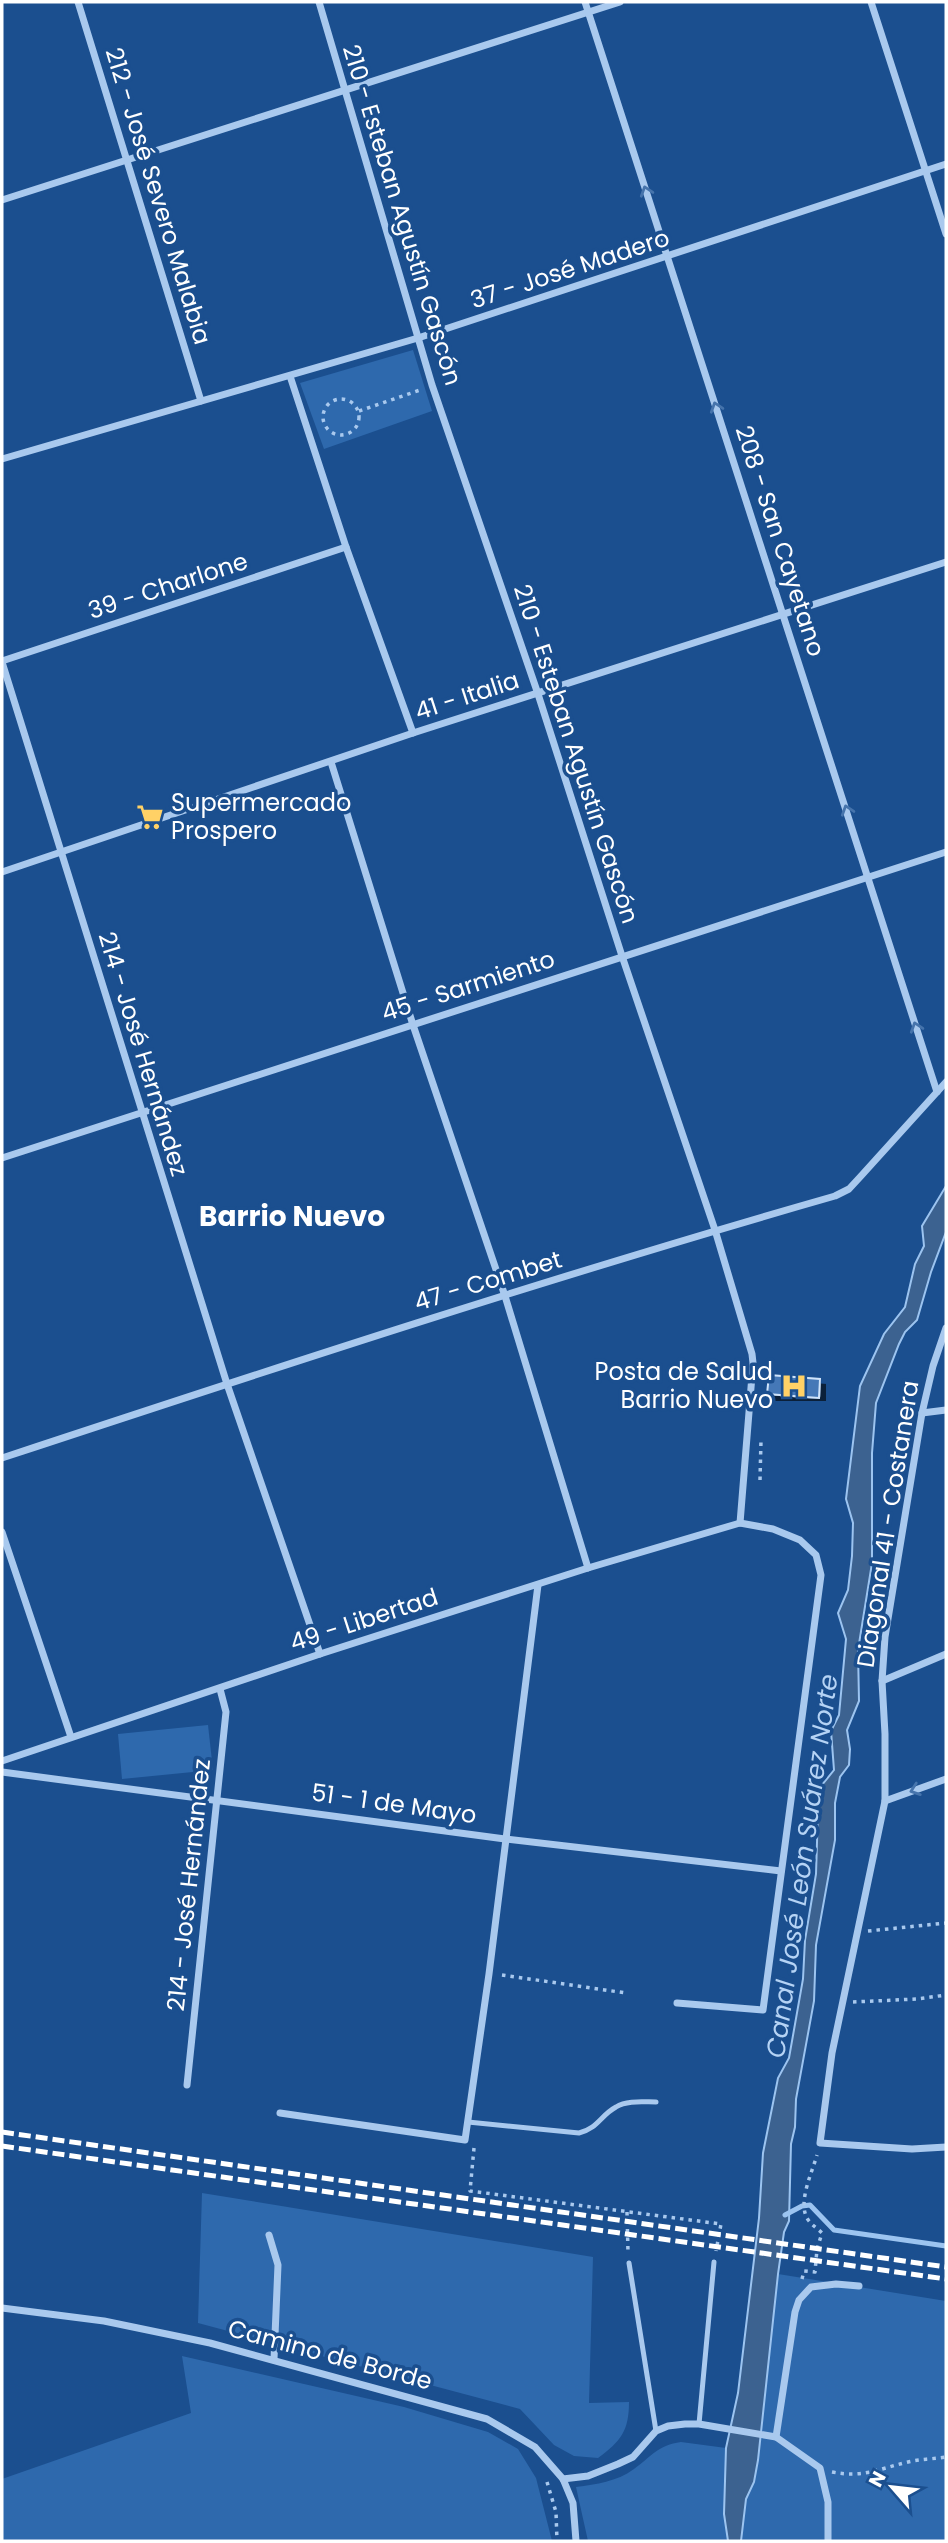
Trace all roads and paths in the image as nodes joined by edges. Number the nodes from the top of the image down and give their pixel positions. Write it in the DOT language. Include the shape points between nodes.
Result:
graph roads {
  1 [pos="78,2"];
  2 [pos="319,2"];
  3 [pos="585,2"];
  4 [pos="620,2"];
  5 [pos="871,2"];
  6 [pos="589,12"];
  7 [pos="345,91"];
  8 [pos="127,160"];
  9 [pos="946,164"];
  10 [pos="926,171"];
  11 [pos="2,200"];
  12 [pos="946,234"];
  13 [pos="667,258"];
  14 [pos="418,338"];
  15 [pos="290,376"];
  16 [pos="432,386"];
  17 [pos="201,401"];
  18 [pos="359,411"];
  19 [pos="2,459"];
  20 [pos="346,547"];
  21 [pos="946,562"];
  22 [pos="784,615"];
  23 [pos="2,662"];
  24 [pos="537,694"];
  25 [pos="412,733"];
  26 [pos="331,762"];
  27 [pos="946,852"];
  28 [pos="60,854"];
  29 [pos="2,872"];
  30 [pos="868,877"];
  31 [pos="622,956"];
  32 [pos="412,1025"];
  33 [pos="946,1082"];
  34 [pos="937,1092"];
  35 [pos="141,1112"];
  36 [pos="2,1158"];
  37 [pos="715,1230"];
  38 [pos="505,1296"];
  39 [pos="946,1328"];
  40 [pos="227,1384"];
  41 [pos="946,1410"];
  42 [pos="922,1413"];
  43 [pos="761,1438"];
  44 [pos="2,1458"];
  45 [pos="760,1480"];
  46 [pos="740,1523"];
  47 [pos="2,1532"];
  48 [pos="588,1568"];
  49 [pos="538,1585"];
  50 [pos="320,1654"];
  51 [pos="946,1654"];
  52 [pos="882,1681"];
  53 [pos="220,1689"];
  54 [pos="71,1737"];
  55 [pos="2,1761"];
  56 [pos="2,1772"];
  57 [pos="946,1779"];
  58 [pos="218,1799"];
  59 [pos="885,1801"];
  60 [pos="505,1839"];
  61 [pos="781,1871"];
  62 [pos="946,1923"];
  63 [pos="858,1933"];
  64 [pos="489,1973"];
  65 [pos="626,1993"];
  66 [pos="946,1995"];
  67 [pos="844,2002"];
  68 [pos="677,2003"];
  69 [pos="187,2085"];
  70 [pos="656,2102"];
  71 [pos="280,2113"];
  72 [pos="468,2122"];
  73 [pos="465,2140"];
  74 [pos="820,2143"];
  75 [pos="946,2147"];
  76 [pos="627,2212"];
  77 [pos="269,2235"];
  78 [pos="715,2262"];
  79 [pos="629,2263"];
  80 [pos="859,2286"];
  81 [pos="799,2300"];
  82 [pos="2,2308"];
  83 [pos="274,2359"];
  84 [pos="699,2424"];
  85 [pos="656,2431"];
  86 [pos="772,2437"];
  87 [pos="946,2457"];
  88 [pos="820,2468"];
  89 [pos="542,2475"];
  90 [pos="563,2479"];
  91 [pos="557,2541"];
  92 [pos="576,2541"];
  93 [pos="828,2541"];
  1 -- 8 [label="street, 212 - José Severo Malabia"];
  2 -- 7 [label="street, 210 - Esteban Agustín Gascón"];
  3 -- 6 [label="street, 208 - San Cayetano"];
  4 -- 6 [label="street"];
  5 -- 10 [label="street"];
  6 -- 7 [label="street"];
  13 -- 6 [label="street, 208 - San Cayetano, one-way"];
  7 -- 8 [label="street"];
  7 -- 14 [label="street, 210 - Esteban Agustín Gascón"];
  8 -- 11 [label="street"];
  8 -- 17 [label="street, 212 - José Severo Malabia"];
  9 -- 10 [label="street, 37 - José Madero"];
  10 -- 12 [label="street"];
  10 -- 13 [label="street, 37 - José Madero"];
  13 -- 14 [label="street, 37 - José Madero"];
  22 -- 13 [label="street, 208 - San Cayetano, one-way"];
  14 -- 15 [label="street, 37 - José Madero"];
  14 -- 16 [label="street, 210 - Esteban Agustín Gascón"];
  15 -- 17 [label="street, 37 - José Madero"];
  15 -- 20 [label="street"];
  16 -- 18 [label="path"];
  16 -- 24 [label="street, 210 - Esteban Agustín Gascón"];
  17 -- 19 [label="street, 37 - José Madero"];
  18 -- 18 [label="path" via="352,401 334,400 325,408 323,421 329,431 345,435 358,423"];
  20 -- 23 [label="street, 39 - Charlone"];
  20 -- 25 [label="street"];
  21 -- 22 [label="street, 41 - Italia"];
  22 -- 24 [label="street, 41 - Italia"];
  30 -- 22 [label="street, 208 - San Cayetano, one-way"];
  23 -- 28 [label="street, 214 - José Hernández"];
  24 -- 25 [label="street, 41 - Italia"];
  24 -- 31 [label="street, 210 - Esteban Agustín Gascón"];
  25 -- 26 [label="street, 41 - Italia"];
  26 -- 28 [label="street, 41 - Italia"];
  26 -- 32 [label="street"];
  27 -- 30 [label="street, 45 - Sarmiento"];
  28 -- 29 [label="street, 41 - Italia"];
  28 -- 35 [label="street, 214 - José Hernández"];
  30 -- 31 [label="street, 45 - Sarmiento"];
  34 -- 30 [label="street, 208 - San Cayetano, one-way"];
  31 -- 32 [label="street, 45 - Sarmiento"];
  31 -- 37 [label="street, 210 - Esteban Agustín Gascón"];
  32 -- 35 [label="street, 45 - Sarmiento"];
  32 -- 38 [label="street"];
  33 -- 34 [label="street, 47 - Combet"];
  34 -- 37 [label="street, 47 - Combet" via="849,1189"];
  35 -- 36 [label="street, 45 - Sarmiento"];
  35 -- 40 [label="street, 214 - José Hernández"];
  37 -- 38 [label="street, 47 - Combet"];
  37 -- 46 [label="street, 210 - Esteban Agustín Gascón" via="753,1363"];
  38 -- 40 [label="street, 47 - Combet"];
  38 -- 48 [label="street"];
  39 -- 42 [label="street, Diagonal 41 - Costanera"];
  40 -- 44 [label="street, 47 - Combet"];
  40 -- 50 [label="street, 214 - José Hernández"];
  41 -- 42 [label="street"];
  42 -- 52 [label="street, Diagonal 41 - Costanera" via="885,1637"];
  43 -- 45 [label="path"];
  46 -- 48 [label="street, 49 - Libertad"];
  46 -- 61 [label="street" via="800,1540 816,1555 821,1575"];
  47 -- 54 [label="street"];
  48 -- 49 [label="street, 49 - Libertad"];
  49 -- 50 [label="street, 49 - Libertad"];
  49 -- 60 [label="street"];
  50 -- 53 [label="street, 49 - Libertad"];
  51 -- 52 [label="street"];
  52 -- 59 [label="street, Diagonal 41 - Costanera"];
  53 -- 54 [label="street, 49 - Libertad"];
  53 -- 58 [label="street, 214 - José Hernández" via="226,1712"];
  54 -- 55 [label="street, 49 - Libertad"];
  56 -- 58 [label="street, 51 - 1 de Mayo"];
  57 -- 59 [label="street, one-way"];
  58 -- 60 [label="street, 51 - 1 de Mayo"];
  58 -- 69 [label="street, 214 - José Hernández"];
  59 -- 63 [label="street, Diagonal 41 - Costanera"];
  60 -- 61 [label="street, 51 - 1 de Mayo"];
  60 -- 64 [label="street"];
  61 -- 68 [label="street" via="763,2010"];
  62 -- 63 [label="path"];
  63 -- 67 [label="street, Diagonal 41 - Costanera"];
  64 -- 65 [label="path"];
  64 -- 72 [label="street"];
  66 -- 67 [label="path"];
  67 -- 74 [label="street, Diagonal 41 - Costanera"];
  70 -- 72 [label="lane" via="615,2107 589,2131 579,2133"];
  71 -- 73 [label="street"];
  72 -- 73 [label="street"];
  73 -- 76 [label="path" via="474,2146 470,2191"];
  74 -- 75 [label="street"];
  74 -- 81 [label="path" via="804,2198 808,2220 822,2233 815,2272 804,2271"];
  76 -- 78 [label="path" via="721,2224"];
  76 -- 79 [label="path"];
  77 -- 83 [label="street" via="278,2265"];
  78 -- 84 [label="lane"];
  79 -- 85 [label="lane"];
  80 -- 81 [label="street" via="810,2287"];
  81 -- 86 [label="street"];
  82 -- 83 [label="street, Camino de Borde" via="104,2321"];
  83 -- 90 [label="street, Camino de Borde" via="487,2419 535,2447"];
  84 -- 85 [label="street"];
  84 -- 86 [label="street"];
  85 -- 90 [label="street" via="633,2457 588,2476"];
  86 -- 88 [label="street"];
  87 -- 88 [label="path" via="909,2461 870,2474"];
  88 -- 93 [label="street" via="828,2502"];
  89 -- 91 [label="path" via="556,2512"];
  90 -- 92 [label="street, Camino de Borde" via="573,2502"];
}
